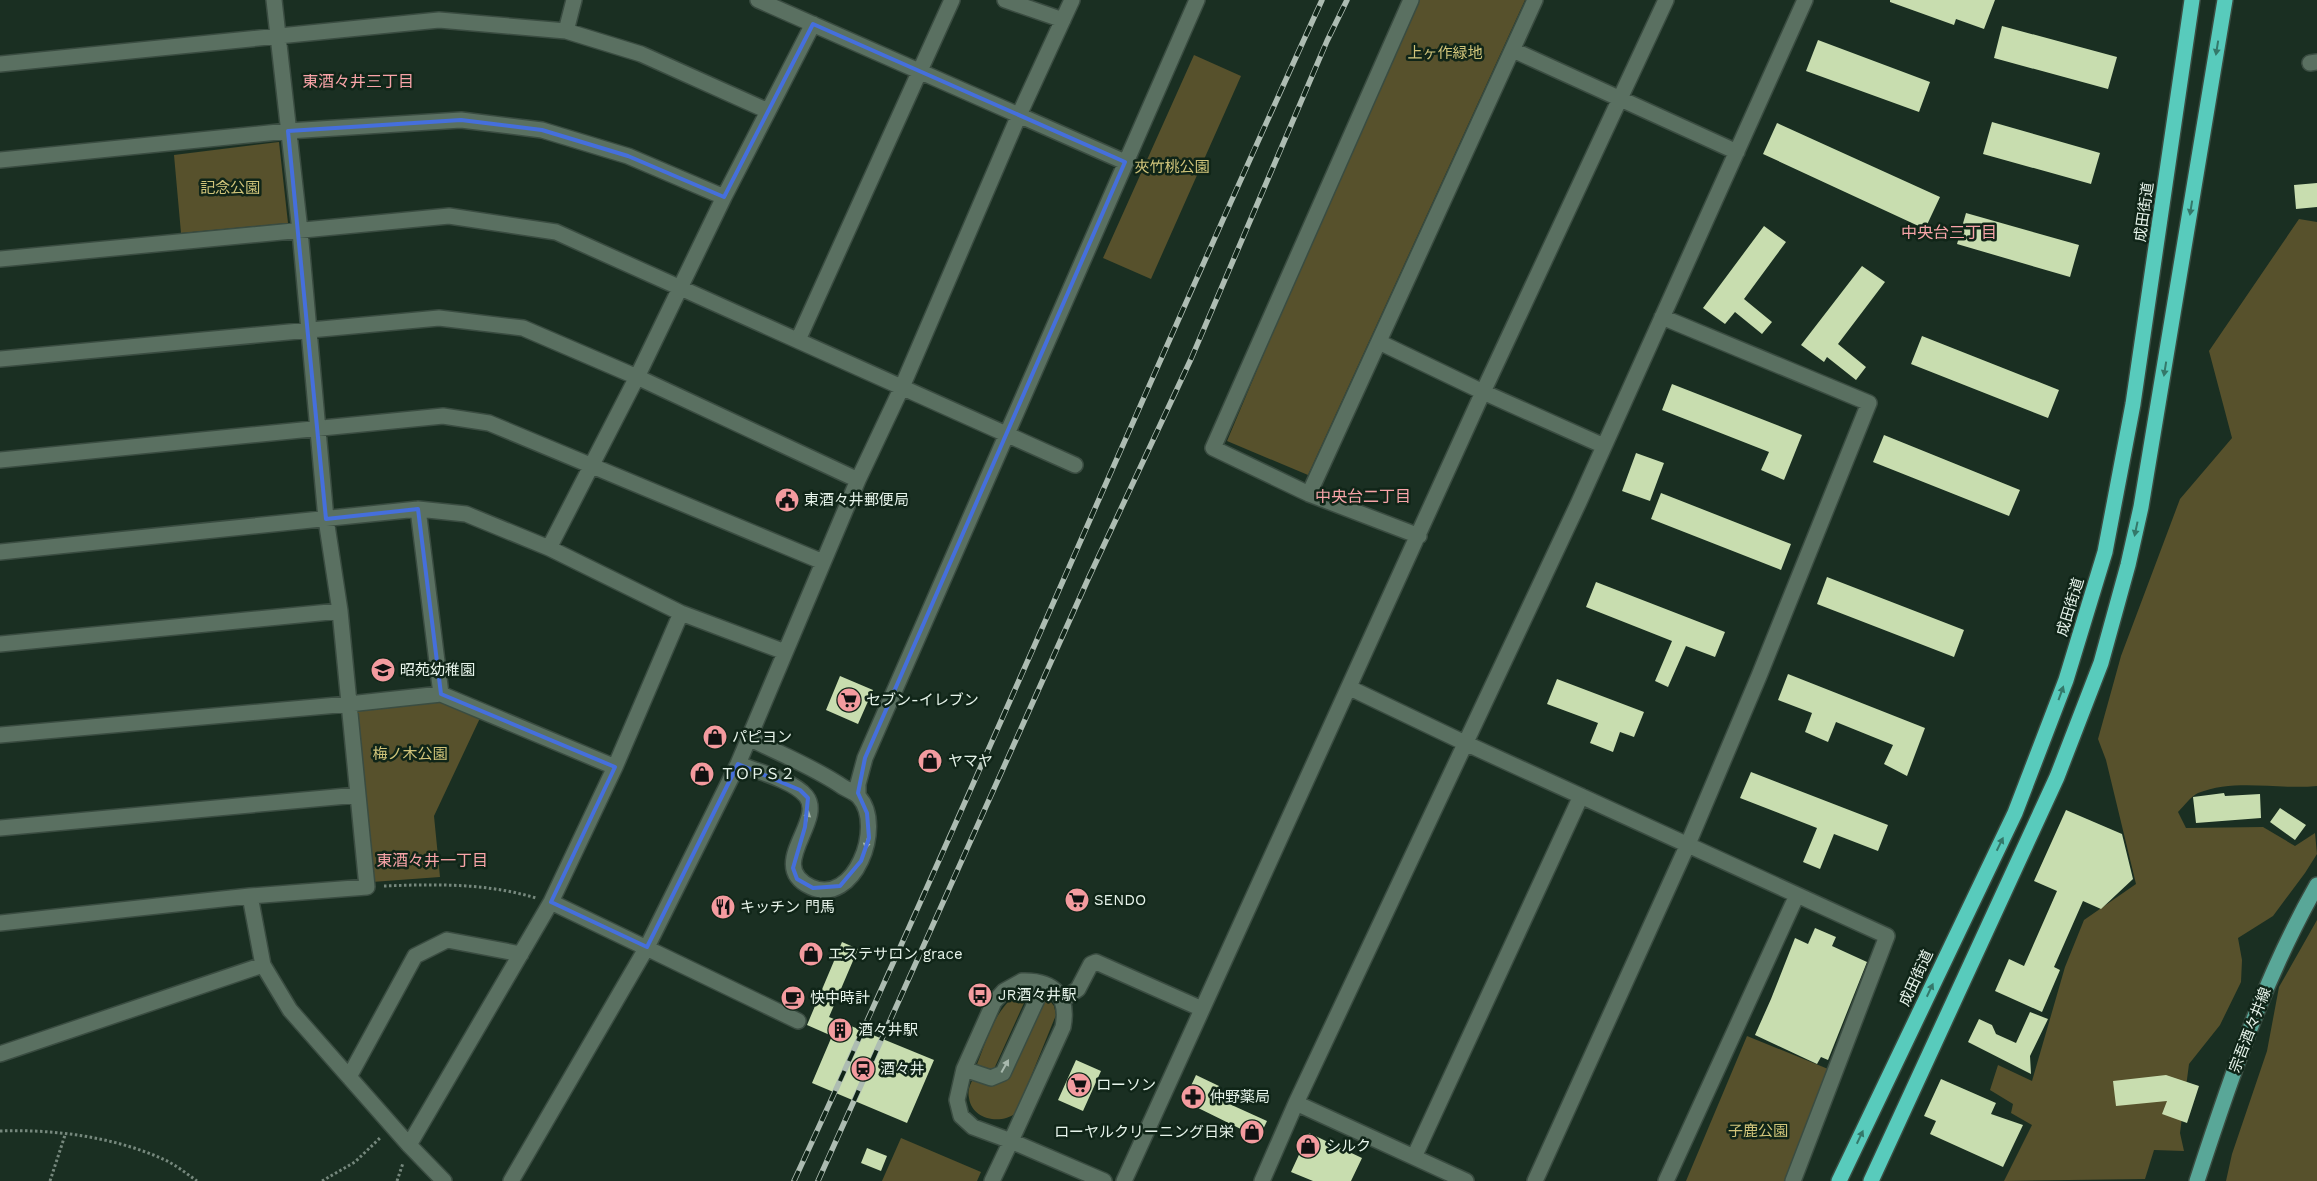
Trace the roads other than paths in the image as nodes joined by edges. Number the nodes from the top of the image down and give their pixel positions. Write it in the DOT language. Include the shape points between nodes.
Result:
graph roads {
  1 [pos="274,0"];
  2 [pos="574,0"];
  3 [pos="758,0"];
  4 [pos="952,0"];
  5 [pos="1006,0"];
  6 [pos="1072,0"];
  7 [pos="1197,0"];
  8 [pos="1411,0"];
  9 [pos="1535,0"];
  10 [pos="1666,0"];
  11 [pos="1804,0"];
  12 [pos="2192,0"];
  13 [pos="2225,0"];
  14 [pos="1063,20"];
  15 [pos="813,24"];
  16 [pos="566,31"];
  17 [pos="279,35"];
  18 [pos="1513,50"];
  19 [pos="0,64"];
  20 [pos="920,71"];
  21 [pos="1620,98"];
  22 [pos="768,111"];
  23 [pos="1018,116"];
  24 [pos="288,131"];
  25 [pos="1737,152"];
  26 [pos="0,160"];
  27 [pos="1125,162"];
  28 [pos="724,196"];
  29 [pos="300,231"];
  30 [pos="0,260"];
  31 [pos="682,287"];
  32 [pos="1662,317"];
  33 [pos="308,330"];
  34 [pos="798,340"];
  35 [pos="1378,342"];
  36 [pos="0,359"];
  37 [pos="637,377"];
  38 [pos="902,387"];
  39 [pos="1482,392"];
  40 [pos="318,428"];
  41 [pos="1005,435"];
  42 [pos="1604,446"];
  43 [pos="0,460"];
  44 [pos="1075,465"];
  45 [pos="592,466"];
  46 [pos="858,480"];
  47 [pos="1309,494"];
  48 [pos="418,509"];
  49 [pos="326,519"];
  50 [pos="1419,536"];
  51 [pos="549,548"];
  52 [pos="0,552"];
  53 [pos="823,562"];
  54 [pos="340,611"];
  55 [pos="681,613"];
  56 [pos="0,644"];
  57 [pos="784,652"];
  58 [pos="1350,688"];
  59 [pos="441,694"];
  60 [pos="349,704"];
  61 [pos="0,736"];
  62 [pos="748,738"];
  63 [pos="1465,743"];
  64 [pos="738,764"];
  65 [pos="615,767"];
  66 [pos="358,795"];
  67 [pos="858,796"];
  68 [pos="1581,796"];
  69 [pos="0,828"];
  70 [pos="1688,844"];
  71 [pos="2317,885"];
  72 [pos="1797,895"];
  73 [pos="250,896"];
  74 [pos="551,902"];
  75 [pos="0,923"];
  76 [pos="647,947"];
  77 [pos="520,954"];
  78 [pos="263,965"];
  79 [pos="1044,984"];
  80 [pos="1062,1000"];
  81 [pos="1202,1009"];
  82 [pos="798,1021"];
  83 [pos="0,1054"];
  84 [pos="964,1069"];
  85 [pos="349,1077"];
  86 [pos="1296,1103"];
  87 [pos="1011,1141"];
  88 [pos="409,1145"];
  89 [pos="1414,1157"];
  90 [pos="444,1181"];
  91 [pos="512,1181"];
  92 [pos="992,1181"];
  93 [pos="1104,1181"];
  94 [pos="1124,1181"];
  95 [pos="1262,1181"];
  96 [pos="1466,1181"];
  97 [pos="1535,1181"];
  98 [pos="1666,1181"];
  99 [pos="1793,1181"];
  100 [pos="1839,1181"];
  101 [pos="1871,1181"];
  102 [pos="2197,1181"];
  1 -- 17 [label="street"];
  2 -- 16 [label="street"];
  3 -- 15 [label="street"];
  4 -- 20 [label="street"];
  5 -- 14 [label="street"];
  6 -- 14 [label="street"];
  7 -- 27 [label="street"];
  8 -- 47 [label="street" via="1213,448"];
  9 -- 18 [label="street"];
  10 -- 21 [label="street"];
  11 -- 25 [label="street"];
  100 -- 12 [label="highway, 成田街道, one-way" via="2015,813 2066,680 2104,552 2133,404"];
  13 -- 101 [label="highway, one-way" via="2141,507 2100,663 2057,777"];
  14 -- 23 [label="street"];
  15 -- 20 [label="street"];
  15 -- 22 [label="street"];
  16 -- 17 [label="street" via="439,20"];
  16 -- 22 [label="street" via="641,54"];
  17 -- 19 [label="street"];
  17 -- 24 [label="street"];
  18 -- 21 [label="street"];
  18 -- 35 [label="street"];
  20 -- 23 [label="street"];
  20 -- 34 [label="street"];
  21 -- 25 [label="street"];
  21 -- 39 [label="street"];
  22 -- 28 [label="street"];
  23 -- 27 [label="street"];
  23 -- 38 [label="street"];
  24 -- 26 [label="street"];
  24 -- 28 [label="street" via="461,120 542,130 628,156"];
  24 -- 29 [label="street"];
  25 -- 32 [label="street"];
  27 -- 41 [label="street"];
  28 -- 31 [label="street"];
  29 -- 30 [label="street"];
  29 -- 31 [label="street" via="449,216 556,232"];
  29 -- 33 [label="street"];
  31 -- 34 [label="street"];
  31 -- 37 [label="street"];
  32 -- 42 [label="street"];
  32 -- 70 [label="street" via="1869,402 1760,676"];
  33 -- 36 [label="street"];
  33 -- 37 [label="street" via="438,318 523,328"];
  33 -- 40 [label="street"];
  34 -- 38 [label="street"];
  35 -- 39 [label="street"];
  35 -- 47 [label="street"];
  37 -- 45 [label="street"];
  37 -- 46 [label="street"];
  38 -- 41 [label="street"];
  38 -- 46 [label="street"];
  39 -- 42 [label="street"];
  39 -- 50 [label="street"];
  40 -- 43 [label="street"];
  40 -- 45 [label="street" via="443,416 488,423"];
  40 -- 49 [label="street"];
  41 -- 44 [label="street"];
  41 -- 67 [label="street" via="865,758"];
  42 -- 63 [label="street"];
  45 -- 51 [label="street"];
  45 -- 53 [label="street"];
  46 -- 53 [label="street"];
  47 -- 50 [label="street"];
  48 -- 49 [label="street"];
  48 -- 51 [label="street" via="466,514"];
  48 -- 59 [label="street"];
  49 -- 52 [label="street"];
  49 -- 54 [label="street"];
  50 -- 58 [label="street"];
  51 -- 55 [label="street"];
  53 -- 57 [label="street"];
  54 -- 56 [label="street"];
  54 -- 60 [label="street"];
  55 -- 57 [label="street"];
  55 -- 65 [label="street"];
  57 -- 62 [label="street"];
  58 -- 63 [label="street"];
  58 -- 81 [label="street"];
  59 -- 60 [label="street"];
  59 -- 65 [label="street"];
  60 -- 61 [label="street"];
  60 -- 66 [label="street"];
  62 -- 64 [label="street"];
  62 -- 67 [label="street" via="831,778"];
  63 -- 68 [label="street"];
  63 -- 86 [label="street"];
  67 -- 64 [label="street, one-way" via="866,813 869,838 861,861 840,886 812,888 798,879 793,868 809,810 808,798 800,790"];
  64 -- 76 [label="street"];
  65 -- 74 [label="street"];
  66 -- 69 [label="street"];
  66 -- 73 [label="street" via="367,887"];
  68 -- 70 [label="street"];
  68 -- 89 [label="street"];
  70 -- 72 [label="street"];
  70 -- 97 [label="street"];
  71 -- 102 [label="main road, 宗吾酒々井線" via="2270,980 2241,1050"];
  72 -- 98 [label="street"];
  72 -- 99 [label="street" via="1887,936"];
  73 -- 75 [label="street"];
  73 -- 78 [label="street"];
  74 -- 76 [label="street"];
  74 -- 77 [label="street"];
  76 -- 82 [label="street"];
  76 -- 91 [label="street"];
  77 -- 85 [label="street" via="447,940 415,956"];
  77 -- 88 [label="street"];
  78 -- 83 [label="street"];
  78 -- 85 [label="street" via="290,1010"];
  79 -- 80 [label="street"];
  79 -- 84 [label="street" via="1022,981 1004,991 994,1002"];
  84 -- 79 [label="street, one-way" via="992,1078 1003,1073"];
  80 -- 81 [label="street" via="1078,989 1091,964 1096,962"];
  80 -- 87 [label="street" via="1063,1027"];
  81 -- 94 [label="street"];
  84 -- 87 [label="street" via="957,1100 961,1116 973,1127"];
  85 -- 88 [label="street"];
  86 -- 89 [label="street"];
  86 -- 95 [label="street"];
  87 -- 92 [label="street"];
  87 -- 93 [label="street"];
  88 -- 90 [label="street"];
  89 -- 96 [label="street"];
}
